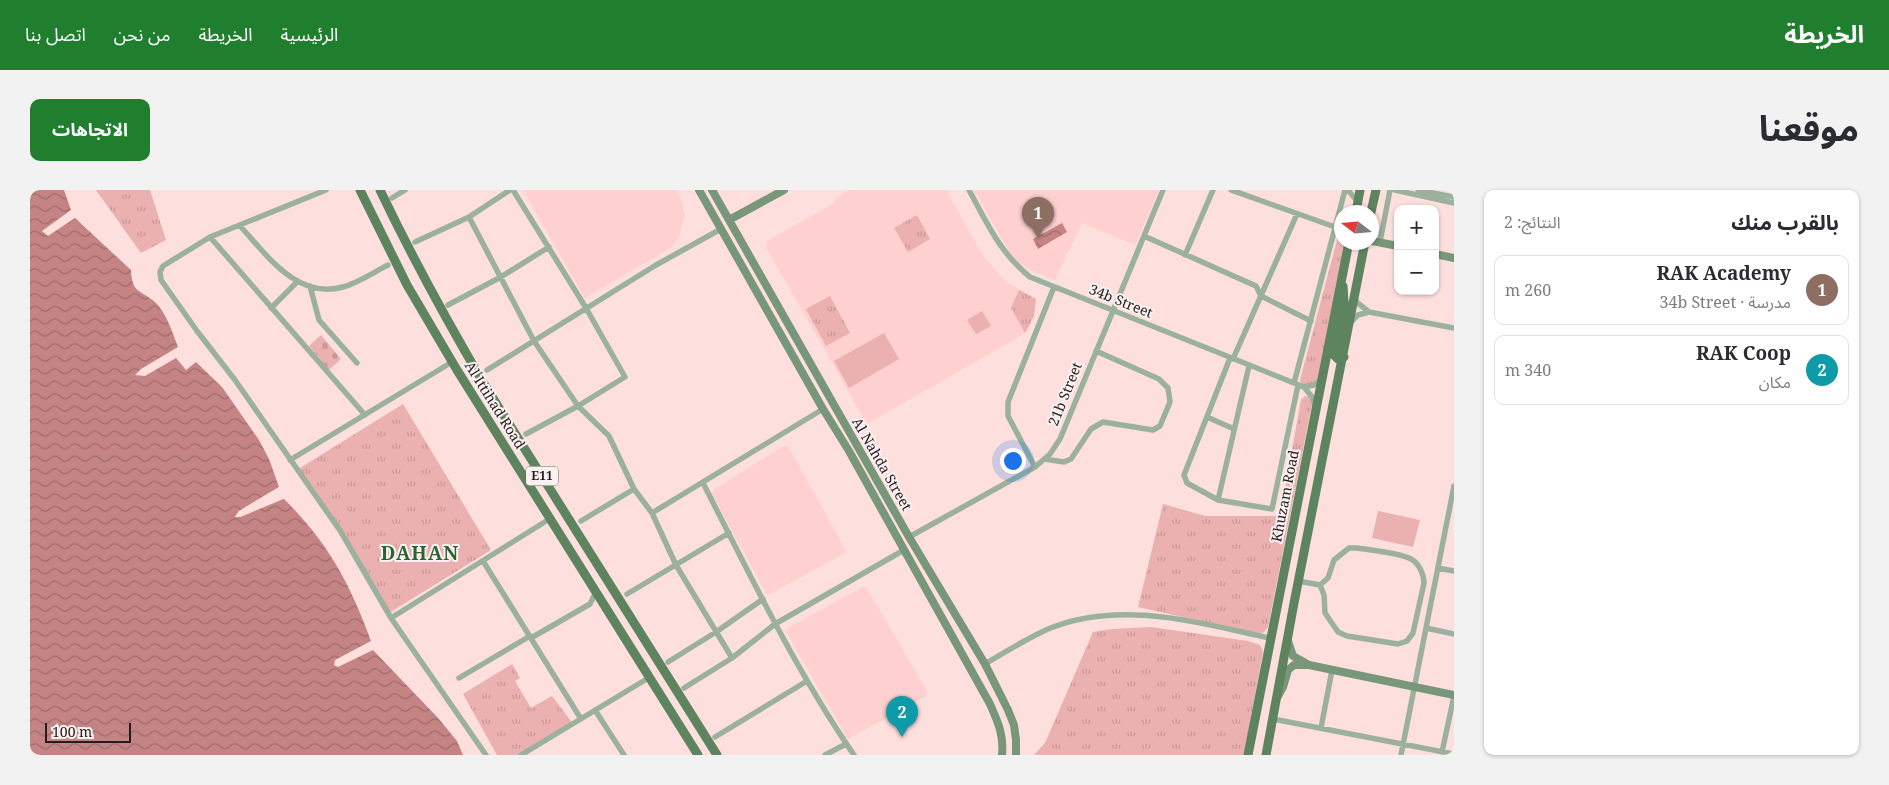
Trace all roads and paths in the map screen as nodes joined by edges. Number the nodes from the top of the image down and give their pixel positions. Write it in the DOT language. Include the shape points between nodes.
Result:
graph roads {
  1 [pos="326,190"];
  2 [pos="360,190"];
  3 [pos="380,190"];
  4 [pos="405,190"];
  5 [pos="512,190"];
  6 [pos="699,190"];
  7 [pos="712,190"];
  8 [pos="784,190"];
  9 [pos="791,190"];
  10 [pos="969,190"];
  11 [pos="1164,190"];
  12 [pos="1213,190"];
  13 [pos="1231,190"];
  14 [pos="1347,190"];
  15 [pos="1360,190"];
  16 [pos="1376,190"];
  17 [pos="1390,190"];
  18 [pos="1395,190"];
  19 [pos="1418,190"];
  20 [pos="1454,197"];
  21 [pos="392,198"];
  22 [pos="1358,203"];
  23 [pos="1454,203"];
  24 [pos="1342,205"];
  25 [pos="1373,205"];
  26 [pos="756,206"];
  27 [pos="1297,214"];
  28 [pos="469,217"];
  29 [pos="729,220"];
  30 [pos="240,226"];
  31 [pos="1334,227"];
  32 [pos="721,228"];
  33 [pos="1334,231"];
  34 [pos="1379,231"];
  35 [pos="1144,236"];
  36 [pos="210,237"];
  37 [pos="415,242"];
  38 [pos="1379,243"];
  39 [pos="1394,245"];
  40 [pos="549,248"];
  41 [pos="1347,250"];
  42 [pos="1363,250"];
  43 [pos="1185,255"];
  44 [pos="1439,255"];
  45 [pos="1454,258"];
  46 [pos="388,265"];
  47 [pos="1342,276"];
  48 [pos="500,278"];
  49 [pos="297,282"];
  50 [pos="310,286"];
  51 [pos="1054,287"];
  52 [pos="1261,296"];
  53 [pos="1354,300"];
  54 [pos="448,305"];
  55 [pos="272,308"];
  56 [pos="586,308"];
  57 [pos="1113,310"];
  58 [pos="1369,312"];
  59 [pos="1311,321"];
  60 [pos="1350,323"];
  61 [pos="1454,328"];
  62 [pos="534,341"];
  63 [pos="1096,351"];
  64 [pos="1344,357"];
  65 [pos="1231,359"];
  66 [pos="452,362"];
  67 [pos="357,363"];
  68 [pos="1249,366"];
  69 [pos="486,370"];
  70 [pos="1322,379"];
  71 [pos="1299,385"];
  72 [pos="578,406"];
  73 [pos="823,408"];
  74 [pos="1316,410"];
  75 [pos="365,415"];
  76 [pos="1207,417"];
  77 [pos="1234,429"];
  78 [pos="526,434"];
  79 [pos="849,451"];
  80 [pos="1045,459"];
  81 [pos="290,460"];
  82 [pos="1035,467"];
  83 [pos="870,469"];
  84 [pos="703,483"];
  85 [pos="1454,486"];
  86 [pos="634,489"];
  87 [pos="1218,500"];
  88 [pos="1452,510"];
  89 [pos="652,513"];
  90 [pos="551,518"];
  91 [pos="581,521"];
  92 [pos="729,533"];
  93 [pos="909,537"];
  94 [pos="1291,538"];
  95 [pos="904,550"];
  96 [pos="483,561"];
  97 [pos="676,565"];
  98 [pos="1438,568"];
  99 [pos="1454,572"];
  100 [pos="1298,580"];
  101 [pos="1320,585"];
  102 [pos="596,592"];
  103 [pos="627,594"];
  104 [pos="763,599"];
  105 [pos="1294,603"];
  106 [pos="391,618"];
  107 [pos="775,624"];
  108 [pos="1426,628"];
  109 [pos="716,632"];
  110 [pos="1454,634"];
  111 [pos="530,637"];
  112 [pos="1270,638"];
  113 [pos="1288,639"];
  114 [pos="732,658"];
  115 [pos="666,660"];
  116 [pos="985,664"];
  117 [pos="1309,665"];
  118 [pos="1332,670"];
  119 [pos="666,673"];
  120 [pos="650,677"];
  121 [pos="459,678"];
  122 [pos="807,681"];
  123 [pos="1414,687"];
  124 [pos="684,688"];
  125 [pos="1454,696"];
  126 [pos="1276,698"];
  127 [pos="684,702"];
  128 [pos="668,705"];
  129 [pos="596,710"];
  130 [pos="581,719"];
  131 [pos="1273,719"];
  132 [pos="1321,728"];
  133 [pos="715,737"];
  134 [pos="846,744"];
  135 [pos="1403,745"];
  136 [pos="1442,752"];
  137 [pos="1454,754"];
  138 [pos="486,755"];
  139 [pos="521,755"];
  140 [pos="624,755"];
  141 [pos="698,755"];
  142 [pos="717,755"];
  143 [pos="825,755"];
  144 [pos="854,755"];
  145 [pos="1002,755"];
  146 [pos="1016,755"];
  147 [pos="1248,755"];
  148 [pos="1266,755"];
  149 [pos="1401,755"];
  1 -- 30 [label="street"];
  2 -- 66 [label="main road, Al Ittihad Road / E11" via="407,285"];
  3 -- 119 [label="main road, Al Ittihad Road / E11" via="457,338"];
  4 -- 21 [label="street"];
  5 -- 28 [label="street"];
  5 -- 40 [label="street"];
  6 -- 32 [label="main road, Al Nahda Street"];
  7 -- 29 [label="main road, Al Nahda Street"];
  8 -- 26 [label="main road"];
  9 -- 26 [label="main road" via="764,206"];
  10 -- 51 [label="street, 34b Street" via="1012,261 1030,277"];
  11 -- 35 [label="street, 21b Street"];
  12 -- 43 [label="street"];
  13 -- 27 [label="street"];
  14 -- 22 [label="street"];
  14 -- 24 [label="street"];
  15 -- 22 [label="main road"];
  16 -- 25 [label="main road"];
  17 -- 34 [label="street"];
  18 -- 23 [label="street"];
  19 -- 20 [label="street"];
  26 -- 29 [label="main road"];
  27 -- 31 [label="street"];
  27 -- 52 [label="street"];
  28 -- 37 [label="street"];
  28 -- 48 [label="street"];
  29 -- 83 [label="main road, Al Nahda Street"];
  30 -- 36 [label="street"];
  30 -- 49 [label="street" via="286,275"];
  32 -- 56 [label="street"];
  32 -- 73 [label="main road, Al Nahda Street"];
  33 -- 59 [label="street"];
  35 -- 43 [label="street"];
  35 -- 57 [label="street, 21b Street"];
  36 -- 55 [label="street"];
  36 -- 81 [label="street" via="163,266 161,280"];
  38 -- 39 [label="main road"];
  40 -- 48 [label="street"];
  40 -- 56 [label="street"];
  41 -- 47 [label="main road, Khuzam Road"];
  42 -- 53 [label="main road"];
  43 -- 52 [label="street" via="1256,286"];
  44 -- 45 [label="main road"];
  46 -- 50 [label="street" via="345,287"];
  47 -- 64 [label="main road" via="1344,302 1334,355 1338,359"];
  47 -- 70 [label="main road, Khuzam Road"];
  48 -- 54 [label="street"];
  48 -- 62 [label="street"];
  49 -- 50 [label="street"];
  49 -- 55 [label="street"];
  50 -- 67 [label="street" via="319,320"];
  51 -- 57 [label="street, 34b Street"];
  51 -- 82 [label="street" via="1006,409"];
  52 -- 59 [label="street"];
  52 -- 65 [label="street"];
  53 -- 58 [label="street"];
  53 -- 60 [label="main road"];
  55 -- 75 [label="street"];
  56 -- 62 [label="street"];
  56 -- 72 [label="street" via="625,377"];
  57 -- 63 [label="street, 21b Street"];
  57 -- 65 [label="street, 34b Street"];
  58 -- 60 [label="street" via="1358,315"];
  58 -- 61 [label="street"];
  59 -- 71 [label="street"];
  60 -- 64 [label="main road"];
  62 -- 69 [label="street"];
  62 -- 72 [label="street"];
  63 -- 80 [label="street, 21b Street" via="1060,439"];
  63 -- 80 [label="street" via="1159,379 1168,388 1170,402 1160,426 1153,430 1103,422 1091,429 1071,459 1064,462"];
  64 -- 100 [label="main road"];
  65 -- 68 [label="street, 34b Street"];
  65 -- 76 [label="street"];
  66 -- 75 [label="street"];
  66 -- 90 [label="main road, Al Ittihad Road / E11"];
  68 -- 71 [label="street, 34b Street"];
  68 -- 77 [label="street"];
  70 -- 71 [label="street" via="1314,385"];
  70 -- 74 [label="main road, Khuzam Road"];
  71 -- 74 [label="street" via="1312,397"];
  71 -- 87 [label="street" via="1272,509"];
  72 -- 78 [label="street"];
  72 -- 86 [label="street" via="609,436"];
  73 -- 79 [label="main road, Al Nahda Street"];
  73 -- 84 [label="street"];
  74 -- 94 [label="main road, Khuzam Road"];
  75 -- 81 [label="street"];
  76 -- 77 [label="street"];
  76 -- 87 [label="street" via="1184,478 1187,484"];
  77 -- 87 [label="street"];
  79 -- 83 [label="main road" via="864,474"];
  79 -- 95 [label="main road, Al Nahda Street"];
  80 -- 82 [label="street, 21b Street"];
  81 -- 106 [label="street" via="341,532"];
  82 -- 93 [label="street, 21b Street"];
  83 -- 93 [label="main road, Al Nahda Street"];
  84 -- 89 [label="street"];
  84 -- 92 [label="street"];
  85 -- 88 [label="street"];
  86 -- 89 [label="street"];
  86 -- 91 [label="street"];
  88 -- 98 [label="street"];
  89 -- 97 [label="street"];
  90 -- 96 [label="street"];
  90 -- 102 [label="main road, Al Ittihad Road / E11"];
  92 -- 97 [label="street"];
  92 -- 104 [label="street"];
  93 -- 116 [label="main road, Al Nahda Street"];
  94 -- 105 [label="main road" via="1300,544 1291,591"];
  94 -- 112 [label="main road, Khuzam Road"];
  95 -- 107 [label="street"];
  95 -- 145 [label="main road, Al Nahda Street" via="990,704 1001,729"];
  96 -- 106 [label="street"];
  96 -- 111 [label="street"];
  97 -- 103 [label="street"];
  97 -- 109 [label="street"];
  98 -- 99 [label="street"];
  98 -- 108 [label="street"];
  100 -- 101 [label="street"];
  100 -- 105 [label="main road"];
  101 -- 101 [label="street" via="1326,616 1341,634 1394,644 1404,643 1411,636 1424,580 1412,559 1350,548 1334,560 1328,578"];
  102 -- 111 [label="street" via="590,604"];
  102 -- 120 [label="main road, Al Ittihad Road / E11"];
  104 -- 107 [label="street"];
  104 -- 109 [label="street"];
  105 -- 113 [label="main road"];
  106 -- 138 [label="street"];
  107 -- 114 [label="street"];
  107 -- 122 [label="street"];
  108 -- 110 [label="street"];
  108 -- 123 [label="street"];
  109 -- 114 [label="street"];
  109 -- 115 [label="street"];
  111 -- 121 [label="street"];
  111 -- 130 [label="street"];
  112 -- 116 [label="street" via="1173,618 1112,615 1050,628"];
  112 -- 147 [label="main road, Khuzam Road"];
  113 -- 117 [label="main road" via="1293,656"];
  113 -- 126 [label="main road"];
  114 -- 124 [label="street"];
  115 -- 119 [label="main road"];
  116 -- 146 [label="main road, Al Nahda Street" via="1014,725"];
  117 -- 118 [label="main road"];
  117 -- 126 [label="main road" via="1291,667"];
  118 -- 123 [label="main road"];
  118 -- 132 [label="street"];
  119 -- 127 [label="main road, Al Ittihad Road / E11"];
  120 -- 128 [label="main road, Al Ittihad Road / E11"];
  120 -- 129 [label="street"];
  122 -- 133 [label="street"];
  122 -- 134 [label="street"];
  123 -- 125 [label="main road"];
  123 -- 135 [label="street"];
  125 -- 136 [label="street"];
  126 -- 131 [label="main road"];
  127 -- 128 [label="main road" via="680,710"];
  127 -- 142 [label="main road, Al Ittihad Road / E11"];
  128 -- 141 [label="main road, Al Ittihad Road / E11"];
  129 -- 130 [label="street"];
  129 -- 140 [label="street"];
  130 -- 139 [label="street"];
  131 -- 132 [label="street"];
  131 -- 148 [label="main road"];
  132 -- 135 [label="street"];
  134 -- 143 [label="street"];
  134 -- 144 [label="street"];
  135 -- 136 [label="street"];
  135 -- 149 [label="street"];
  136 -- 137 [label="street"];
}
